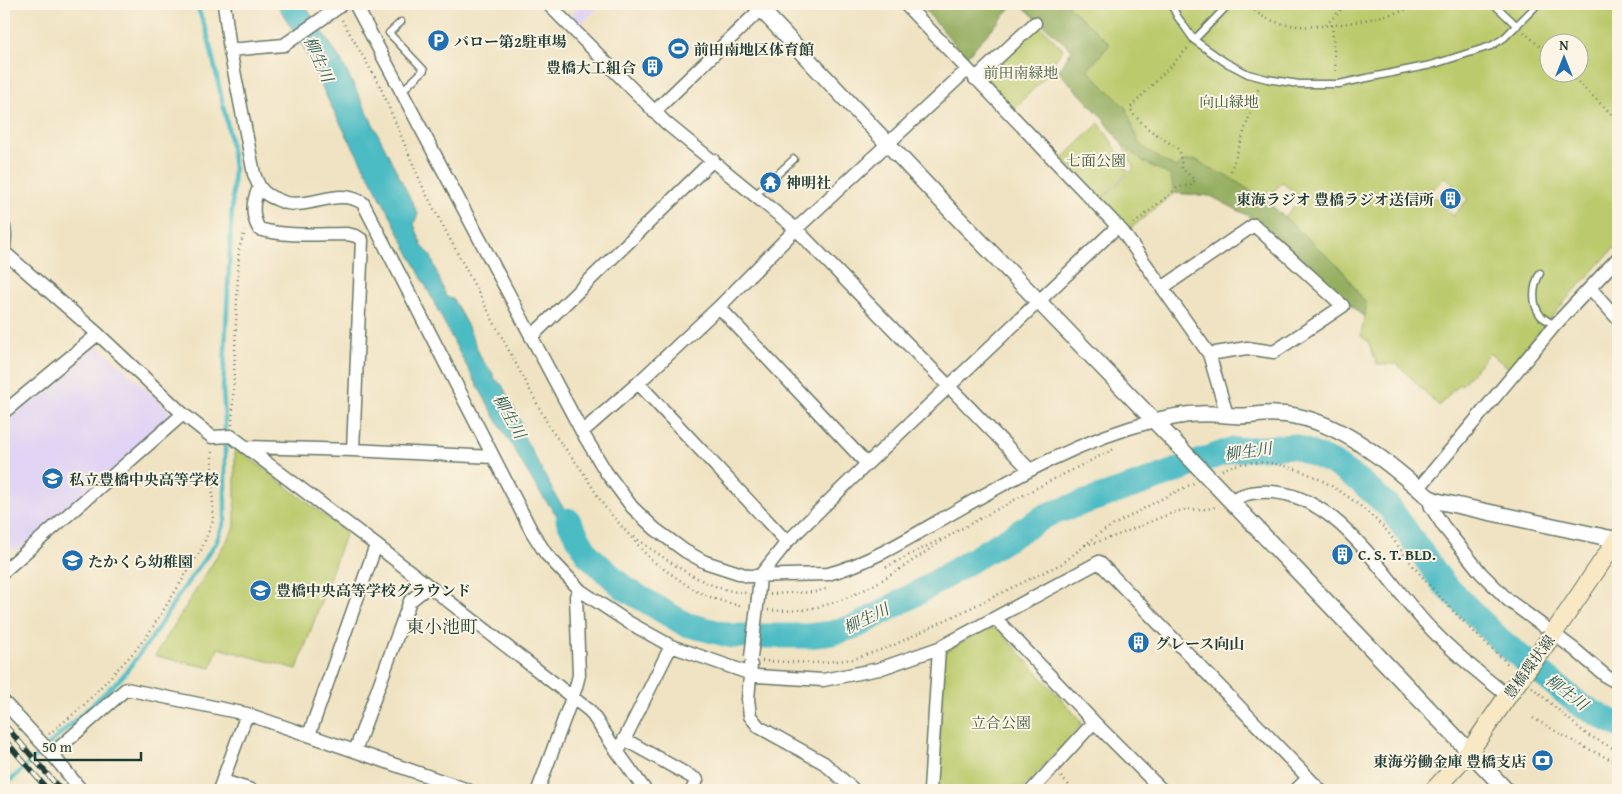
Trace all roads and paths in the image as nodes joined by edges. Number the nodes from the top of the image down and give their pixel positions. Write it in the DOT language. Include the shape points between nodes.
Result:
graph roads {
  1 [pos="224,4"];
  2 [pos="355,4"];
  3 [pos="548,4"];
  4 [pos="905,4"];
  5 [pos="1171,4"];
  6 [pos="1230,4"];
  7 [pos="1247,4"];
  8 [pos="1346,4"];
  9 [pos="1430,4"];
  10 [pos="1494,4"];
  11 [pos="1538,4"];
  12 [pos="761,5"];
  13 [pos="337,8"];
  14 [pos="401,22"];
  15 [pos="1035,23"];
  16 [pos="1332,25"];
  17 [pos="1325,26"];
  18 [pos="1517,26"];
  19 [pos="1194,40"];
  20 [pos="1540,47"];
  21 [pos="230,50"];
  22 [pos="971,74"];
  23 [pos="1262,78"];
  24 [pos="1578,82"];
  25 [pos="1338,84"];
  26 [pos="402,91"];
  27 [pos="654,112"];
  28 [pos="1618,120"];
  29 [pos="887,143"];
  30 [pos="713,160"];
  31 [pos="794,160"];
  32 [pos="1231,171"];
  33 [pos="259,188"];
  34 [pos="755,195"];
  35 [pos="4,226"];
  36 [pos="796,229"];
  37 [pos="1120,229"];
  38 [pos="245,230"];
  39 [pos="4,251"];
  40 [pos="1618,258"];
  41 [pos="1540,273"];
  42 [pos="1162,288"];
  43 [pos="1590,288"];
  44 [pos="1040,302"];
  45 [pos="720,307"];
  46 [pos="1618,319"];
  47 [pos="1555,325"];
  48 [pos="98,334"];
  49 [pos="531,337"];
  50 [pos="1209,354"];
  51 [pos="638,383"];
  52 [pos="948,387"];
  53 [pos="4,412"];
  54 [pos="183,414"];
  55 [pos="1227,415"];
  56 [pos="1154,421"];
  57 [pos="582,432"];
  58 [pos="212,436"];
  59 [pos="232,436"];
  60 [pos="245,447"];
  61 [pos="353,450"];
  62 [pos="493,457"];
  63 [pos="867,464"];
  64 [pos="1030,470"];
  65 [pos="1221,471"];
  66 [pos="1194,483"];
  67 [pos="1423,493"];
  68 [pos="1228,499"];
  69 [pos="958,530"];
  70 [pos="1618,540"];
  71 [pos="787,542"];
  72 [pos="376,545"];
  73 [pos="1084,546"];
  74 [pos="4,571"];
  75 [pos="760,576"];
  76 [pos="429,586"];
  77 [pos="581,591"];
  78 [pos="754,603"];
  79 [pos="764,610"];
  80 [pos="996,619"];
  81 [pos="1552,635"];
  82 [pos="671,646"];
  83 [pos="939,648"];
  84 [pos="756,657"];
  85 [pos="1516,672"];
  86 [pos="750,673"];
  87 [pos="1618,683"];
  88 [pos="1531,686"];
  89 [pos="1510,693"];
  90 [pos="573,698"];
  91 [pos="4,702"];
  92 [pos="247,714"];
  93 [pos="1533,718"];
  94 [pos="1094,722"];
  95 [pos="309,735"];
  96 [pos="624,739"];
  97 [pos="41,742"];
  98 [pos="355,751"];
  99 [pos="1618,751"];
  100 [pos="618,752"];
  101 [pos="1469,752"];
  102 [pos="52,754"];
  103 [pos="1618,763"];
  104 [pos="1052,768"];
  105 [pos="1308,778"];
  106 [pos="221,786"];
  107 [pos="81,790"];
  108 [pos="251,790"];
  109 [pos="468,790"];
  110 [pos="538,790"];
  111 [pos="646,790"];
  112 [pos="692,790"];
  113 [pos="854,790"];
  114 [pos="930,790"];
  115 [pos="1032,790"];
  116 [pos="1074,790"];
  117 [pos="1162,790"];
  118 [pos="1296,790"];
  119 [pos="1320,790"];
  120 [pos="1434,790"];
  121 [pos="1506,790"];
  1 -- 21 [label="street"];
  2 -- 26 [label="street"];
  3 -- 27 [label="street"];
  4 -- 22 [label="street"];
  5 -- 19 [label="lane"];
  6 -- 19 [label="lane"];
  7 -- 17 [label="path" via="1271,20 1307,27"];
  8 -- 17 [label="path"];
  9 -- 16 [label="path"];
  10 -- 18 [label="lane"];
  11 -- 18 [label="lane"];
  12 -- 27 [label="street"];
  12 -- 29 [label="street"];
  13 -- 21 [label="street" via="284,45"];
  13 -- 78 [label="path" via="379,84 424,190 552,430 604,506 651,560 694,590 715,599"];
  14 -- 26 [label="lane" via="389,33 418,64 426,68"];
  15 -- 22 [label="street"];
  16 -- 17 [label="path"];
  16 -- 25 [label="path"];
  18 -- 20 [label="path"];
  18 -- 25 [label="lane" via="1491,46 1459,57"];
  19 -- 23 [label="lane" via="1225,62"];
  19 -- 37 [label="path" via="1130,108 1147,128 1177,148 1182,169 1195,180 1178,187"];
  21 -- 33 [label="street"];
  22 -- 29 [label="street"];
  22 -- 37 [label="street"];
  23 -- 25 [label="lane" via="1299,84"];
  23 -- 32 [label="path"];
  24 -- 28 [label="path"];
  26 -- 49 [label="street"];
  27 -- 30 [label="street"];
  29 -- 36 [label="street"];
  29 -- 44 [label="street"];
  30 -- 34 [label="street"];
  30 -- 49 [label="street"];
  31 -- 34 [label="lane"];
  33 -- 61 [label="street" via="253,198 254,220 259,229 283,233 347,234 362,240"];
  33 -- 62 [label="street" via="266,195 287,203 339,196 354,197 363,203"];
  34 -- 36 [label="street"];
  35 -- 39 [label="street"];
  36 -- 45 [label="street"];
  36 -- 52 [label="street"];
  37 -- 42 [label="street"];
  37 -- 44 [label="street"];
  38 -- 59 [label="path" via="239,249"];
  39 -- 48 [label="street"];
  40 -- 43 [label="street"];
  41 -- 47 [label="lane" via="1534,287 1535,303 1542,317"];
  42 -- 50 [label="street"];
  42 -- 50 [label="street" via="1254,225 1343,306 1274,352 1247,348"];
  43 -- 46 [label="street"];
  43 -- 47 [label="street"];
  44 -- 52 [label="street"];
  44 -- 56 [label="street"];
  45 -- 51 [label="street"];
  45 -- 63 [label="street"];
  47 -- 67 [label="street"];
  48 -- 53 [label="street"];
  48 -- 54 [label="street"];
  49 -- 57 [label="street"];
  50 -- 55 [label="street"];
  51 -- 57 [label="street"];
  51 -- 71 [label="street"];
  52 -- 63 [label="street"];
  52 -- 64 [label="street"];
  54 -- 58 [label="street"];
  54 -- 74 [label="street"];
  55 -- 56 [label="street" via="1199,414"];
  55 -- 67 [label="street" via="1276,414 1328,426 1376,454"];
  56 -- 64 [label="street" via="1074,447"];
  56 -- 68 [label="street, bridge"];
  57 -- 75 [label="street" via="632,507 655,529 705,562 748,576"];
  58 -- 59 [label="street"];
  58 -- 97 [label="path" via="213,515 201,550 134,652 82,707"];
  59 -- 60 [label="street"];
  60 -- 61 [label="street"];
  60 -- 72 [label="street"];
  61 -- 62 [label="street"];
  62 -- 77 [label="street" via="541,547"];
  63 -- 71 [label="street"];
  64 -- 75 [label="street" via="891,548 847,568 828,574"];
  65 -- 85 [label="path" via="1244,463 1274,464 1318,478 1342,492 1386,530 1440,598"];
  66 -- 73 [label="path" via="1101,532"];
  67 -- 70 [label="street" via="1447,503"];
  67 -- 81 [label="street" via="1444,527 1481,573 1508,600"];
  68 -- 73 [label="path" via="1209,510 1181,510 1103,542"];
  68 -- 89 [label="street" via="1252,493 1279,492 1318,507 1355,538 1430,628 1480,674"];
  68 -- 101 [label="street"];
  69 -- 79 [label="path" via="858,594 813,609"];
  70 -- 81 [label="main road, 豊橋環状線"];
  71 -- 75 [label="street"];
  72 -- 76 [label="street"];
  72 -- 95 [label="street"];
  73 -- 84 [label="path" via="1063,563 892,646 854,659 761,661"];
  75 -- 78 [label="street"];
  76 -- 90 [label="street"];
  76 -- 98 [label="street" via="410,601"];
  77 -- 82 [label="street"];
  77 -- 90 [label="street" via="576,596 579,675"];
  78 -- 84 [label="street, bridge"];
  80 -- 83 [label="street"];
  80 -- 94 [label="street"];
  80 -- 105 [label="street" via="1099,562"];
  81 -- 87 [label="street"];
  81 -- 89 [label="main road, 豊橋環状線, bridge"];
  82 -- 86 [label="street"];
  82 -- 96 [label="street"];
  83 -- 86 [label="street" via="879,669 823,680"];
  83 -- 114 [label="street"];
  84 -- 86 [label="street"];
  86 -- 113 [label="street" via="750,716 759,727 824,763"];
  88 -- 99 [label="path" via="1586,734"];
  89 -- 101 [label="main road, 豊橋環状線"];
  90 -- 100 [label="street" via="590,711"];
  90 -- 110 [label="street"];
  91 -- 97 [label="street"];
  92 -- 95 [label="street"];
  92 -- 102 [label="street" via="126,688"];
  92 -- 106 [label="street"];
  93 -- 103 [label="path"];
  94 -- 104 [label="street"];
  94 -- 117 [label="street"];
  95 -- 98 [label="street"];
  96 -- 100 [label="street"];
  96 -- 112 [label="street" via="697,780"];
  97 -- 102 [label="street"];
  98 -- 109 [label="street"];
  100 -- 111 [label="street"];
  101 -- 120 [label="main road, 豊橋環状線"];
  101 -- 121 [label="street"];
  102 -- 107 [label="street"];
  104 -- 115 [label="street"];
  104 -- 116 [label="path"];
  105 -- 118 [label="street"];
  105 -- 119 [label="street"];
  106 -- 108 [label="street"];
}
